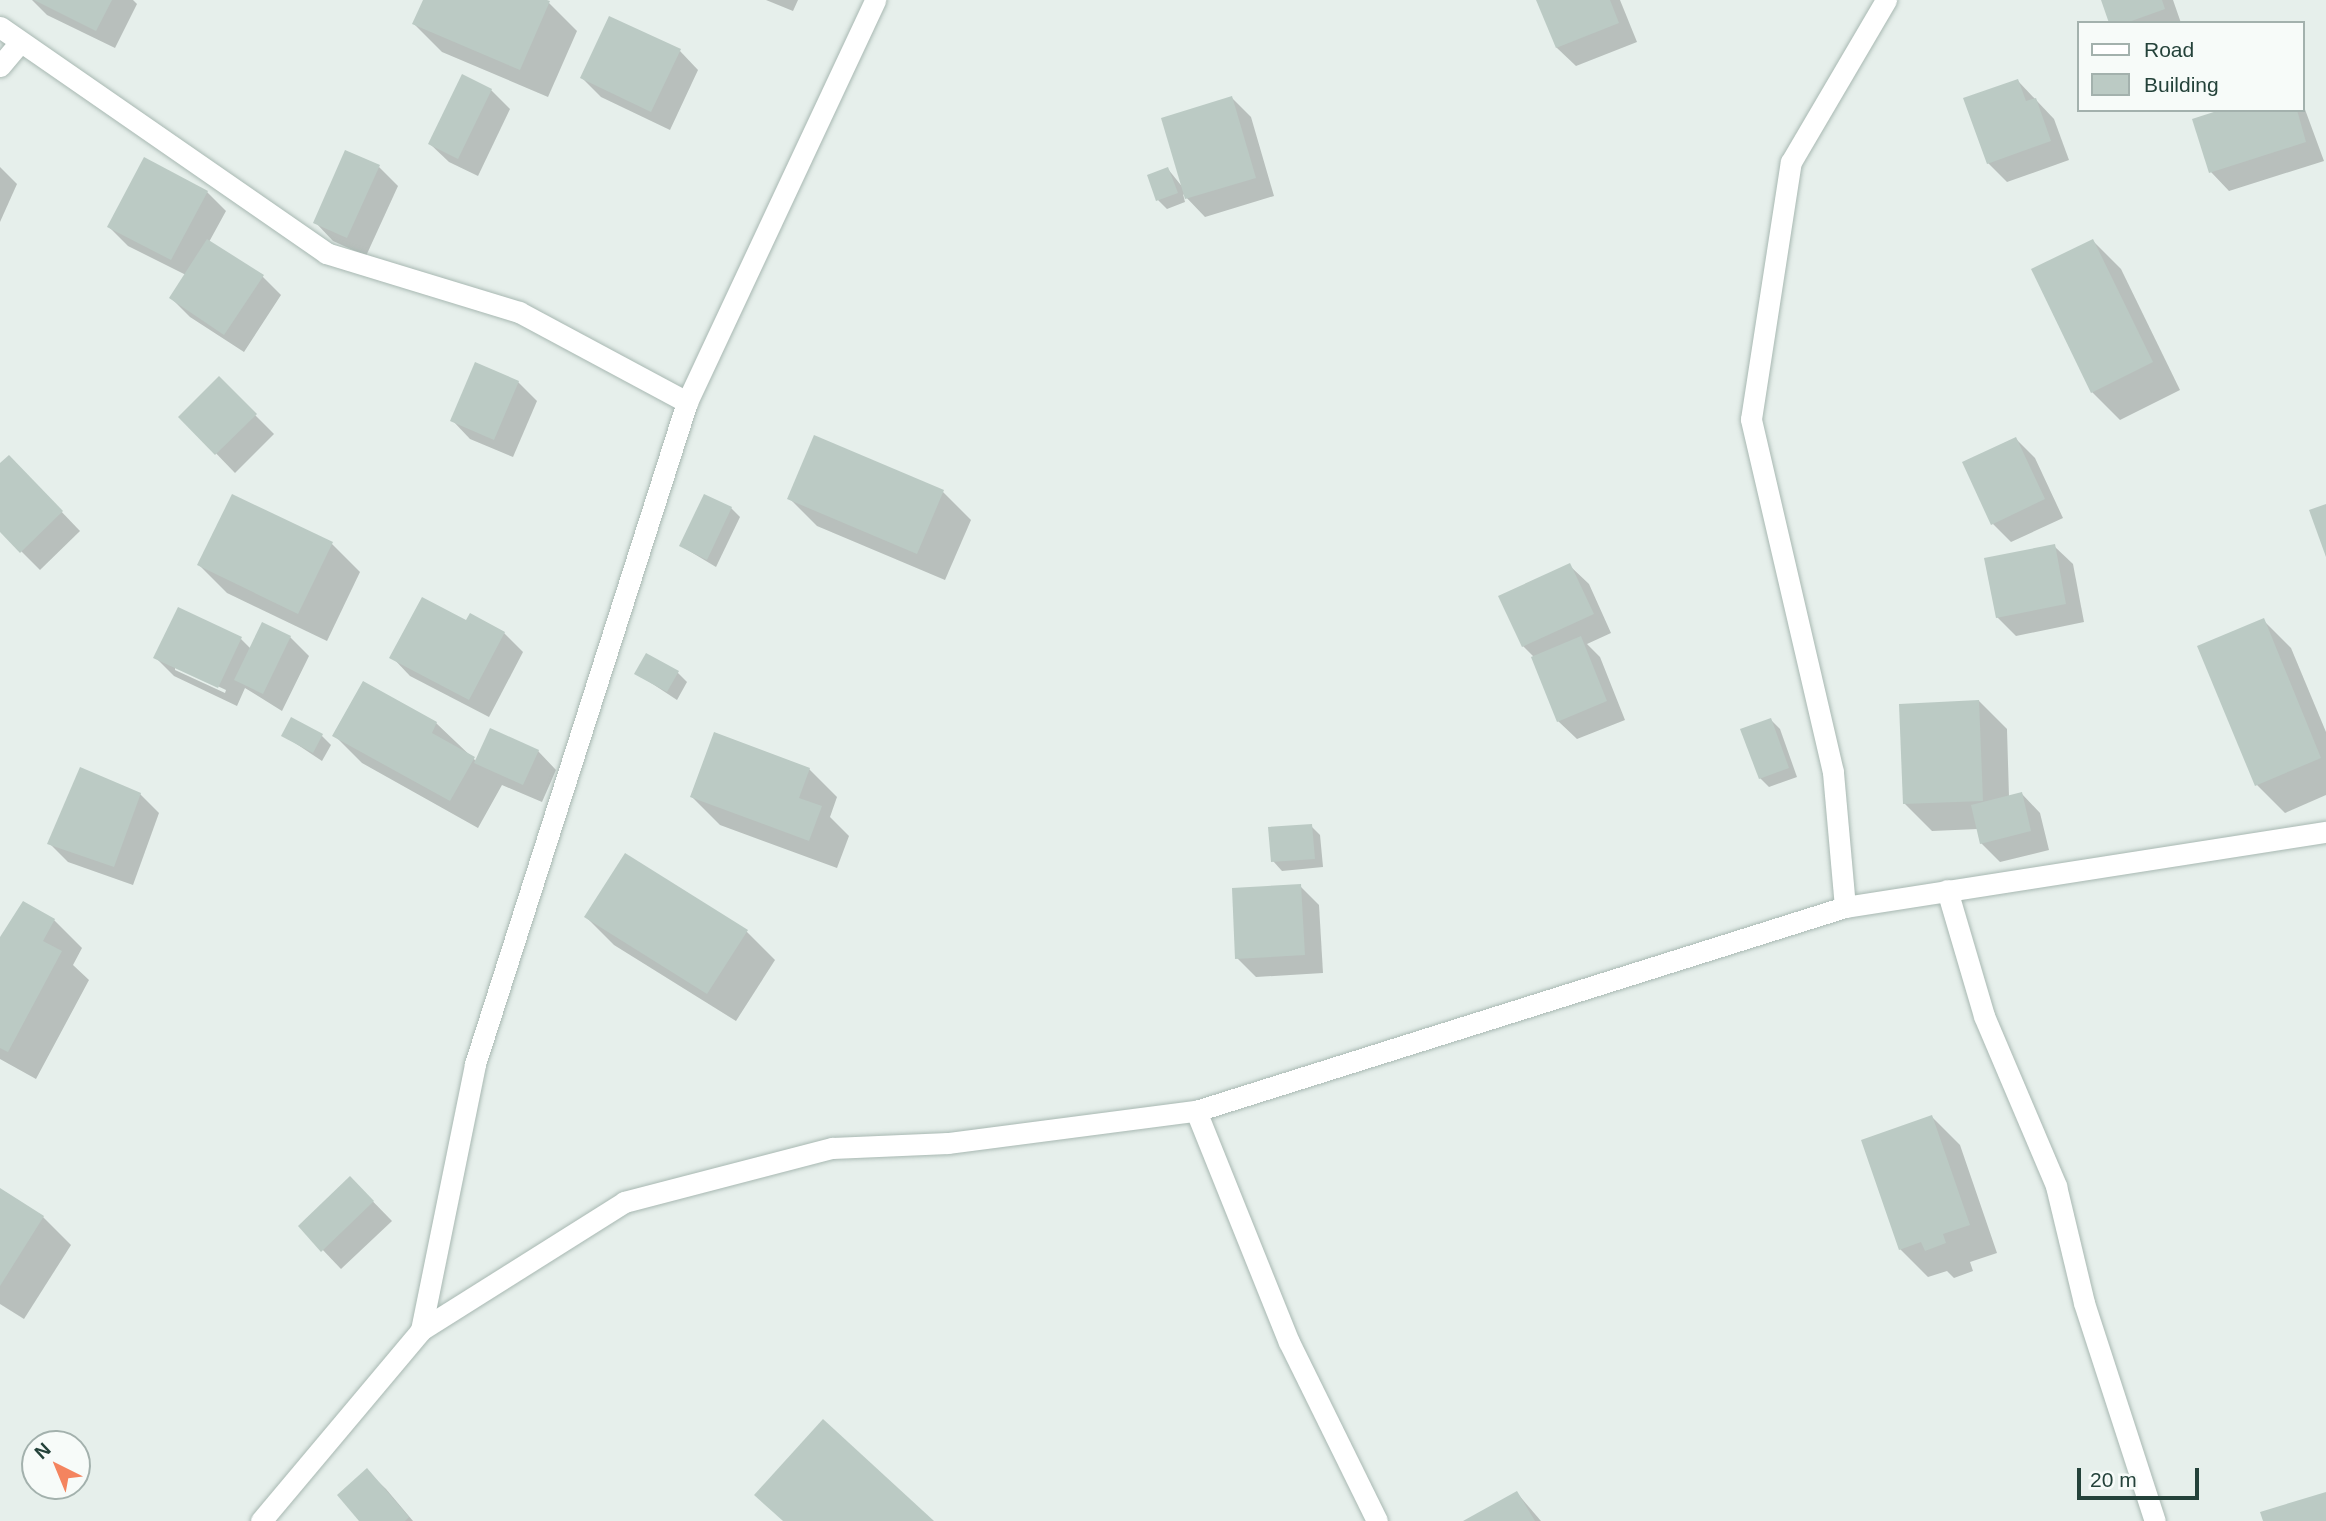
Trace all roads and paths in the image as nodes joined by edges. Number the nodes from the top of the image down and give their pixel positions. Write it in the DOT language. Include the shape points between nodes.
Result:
graph roads {
  1 [pos="875,0"];
  2 [pos="1886,0"];
  3 [pos="0,27"];
  4 [pos="20,42"];
  5 [pos="0,66"];
  6 [pos="687,402"];
  7 [pos="2326,832"];
  8 [pos="1947,890"];
  9 [pos="1845,907"];
  10 [pos="1195,1111"];
  11 [pos="421,1330"];
  12 [pos="261,1521"];
  13 [pos="1377,1521"];
  14 [pos="2155,1521"];
  1 -- 6 [label="street"];
  2 -- 9 [label="street" via="1791,162 1751,419 1833,772"];
  3 -- 4 [label="street"];
  4 -- 5 [label="street"];
  4 -- 6 [label="street" via="327,253 519,312"];
  6 -- 11 [label="street" via="475,1064"];
  7 -- 8 [label="street"];
  8 -- 9 [label="street"];
  8 -- 14 [label="street" via="1984,1016 2056,1185 2084,1303"];
  9 -- 10 [label="street"];
  10 -- 11 [label="street" via="948,1143 832,1148 624,1202"];
  10 -- 13 [label="street" via="1289,1342"];
  11 -- 12 [label="street"];
}
